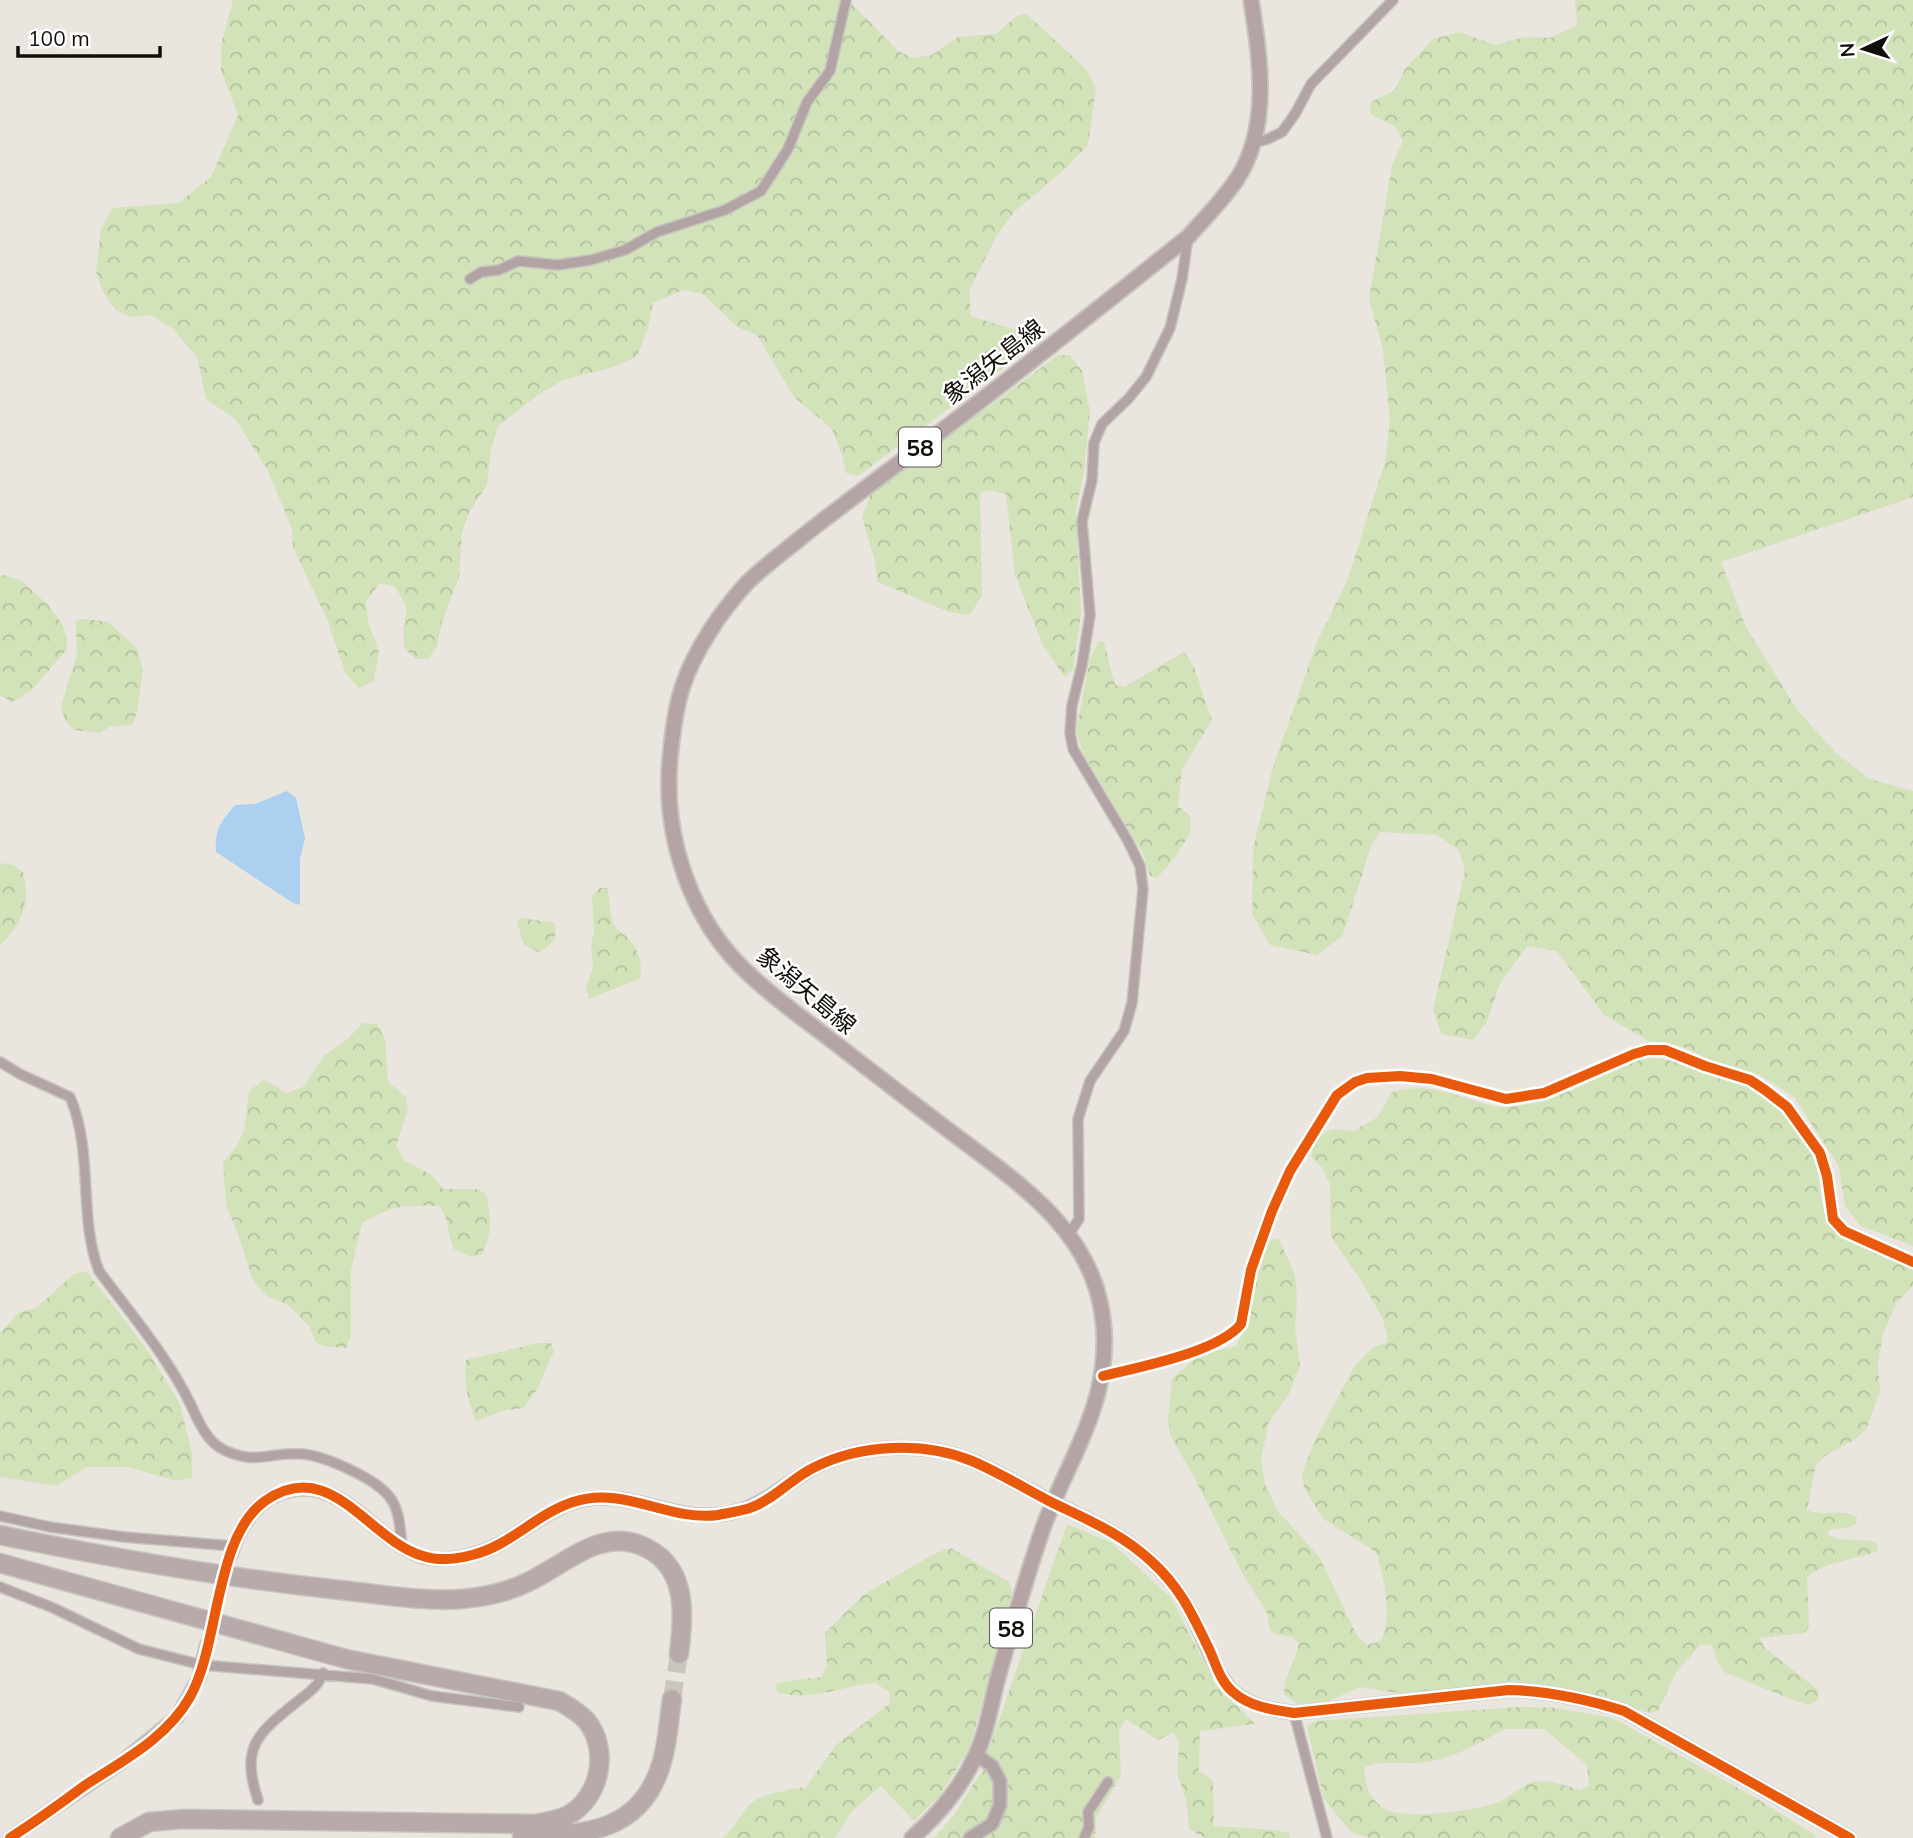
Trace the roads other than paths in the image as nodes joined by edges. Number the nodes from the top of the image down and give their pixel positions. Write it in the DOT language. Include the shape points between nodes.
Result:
graph roads {
  1 [pos="846,0"];
  2 [pos="1251,0"];
  3 [pos="1393,0"];
  4 [pos="1253,143"];
  5 [pos="1188,237"];
  6 [pos="470,279"];
  7 [pos="0,1062"];
  8 [pos="1069,1234"];
  9 [pos="1913,1262"];
  10 [pos="1103,1376"];
  11 [pos="1053,1503"];
  12 [pos="0,1516"];
  13 [pos="0,1535"];
  14 [pos="401,1545"];
  15 [pos="231,1551"];
  16 [pos="0,1563"];
  17 [pos="0,1587"];
  18 [pos="207,1644"];
  19 [pos="678,1654"];
  20 [pos="202,1665"];
  21 [pos="323,1673"];
  22 [pos="672,1699"];
  23 [pos="519,1707"];
  24 [pos="1294,1713"];
  25 [pos="976,1755"];
  26 [pos="1108,1782"];
  27 [pos="258,1800"];
  28 [pos="10,1838"];
  29 [pos="120,1838"];
  30 [pos="141,1838"];
  31 [pos="912,1838"];
  32 [pos="970,1838"];
  33 [pos="1084,1838"];
  34 [pos="1327,1838"];
  35 [pos="1850,1838"];
  1 -- 6 [label="street" via="830,71 807,102 788,149 761,191 725,211 657,232 625,250 558,265 518,261"];
  2 -- 4 [label="main road, 象潟矢島線 / 58" via="1260,67 1260,106"];
  3 -- 4 [label="street" via="1311,84 1282,132"];
  4 -- 5 [label="main road, 象潟矢島線 / 58" via="1237,178"];
  5 -- 8 [label="street" via="1170,328 1146,377 1102,424 1094,443 1092,480 1082,521 1090,615 1070,733 1073,750 1132,849 1143,888 1132,1003 1124,1031 1090,1081 1078,1119 1079,1219"];
  5 -- 8 [label="main road, 象潟矢島線 / 58" via="748,582 691,666 673,732 668,785 674,841 695,901 717,937 754,979 1016,1181"];
  7 -- 14 [label="street" via="71,1097 83,1143 92,1253 99,1271 177,1376 212,1441 222,1449 258,1459 300,1454 325,1458 363,1477 390,1496 397,1510"];
  8 -- 10 [label="main road, 象潟矢島線 / 58" via="1093,1276 1101,1307"];
  9 -- 10 [label="street" via="1844,1231 1833,1219 1820,1153 1787,1107 1750,1080 1665,1050 1634,1054 1544,1093 1506,1099 1432,1079 1367,1078 1337,1095 1290,1171 1251,1270 1236,1331 1202,1349"];
  10 -- 11 [label="main road, 象潟矢島線 / 58" via="1098,1399"];
  11 -- 14 [label="street" via="967,1459 929,1450 890,1449 855,1452 814,1468 750,1508 714,1516 621,1497 594,1498 572,1502 495,1548 470,1556 422,1556"];
  11 -- 24 [label="street" via="1125,1540 1175,1585 1234,1693 1262,1708"];
  11 -- 25 [label="main road, 象潟矢島線 / 58" via="1024,1581"];
  12 -- 15 [label="street"];
  13 -- 19 [label="highway" via="293,1585 448,1599 506,1591 591,1547 630,1543 652,1552 673,1574 683,1604"];
  14 -- 15 [label="street" via="352,1506 310,1488 289,1490 254,1509"];
  16 -- 29 [label="highway" via="346,1659 559,1701 586,1720 599,1748 597,1780 590,1795 568,1815 535,1824 183,1819 149,1822"];
  17 -- 20 [label="street" via="139,1648"];
  18 -- 20 [label="street"];
  20 -- 21 [label="street"];
  20 -- 28 [label="street" via="177,1717 154,1738"];
  21 -- 23 [label="street" via="373,1679 432,1696"];
  21 -- 27 [label="street" via="319,1684 268,1725 256,1742 251,1779"];
  22 -- 30 [label="highway" via="657,1777 627,1815 603,1829 535,1835 183,1830"];
  24 -- 34 [label="street"];
  24 -- 35 [label="street" via="1509,1690 1590,1700 1624,1711"];
  25 -- 31 [label="main road, 象潟矢島線 / 58" via="952,1795"];
  25 -- 32 [label="street" via="992,1766 1000,1781 1000,1805 992,1825"];
  26 -- 33 [label="street" via="1088,1812 1090,1827"];
}
